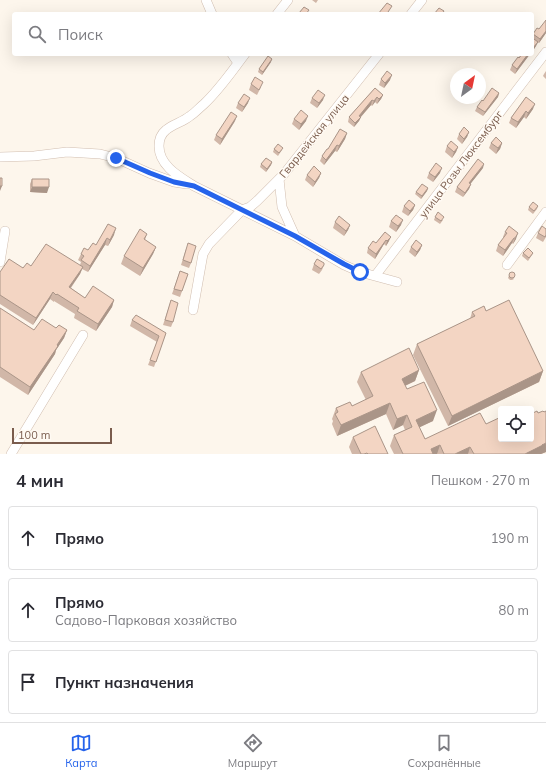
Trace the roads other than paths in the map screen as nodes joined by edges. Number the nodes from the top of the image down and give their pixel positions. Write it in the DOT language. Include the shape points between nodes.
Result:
graph roads {
  1 [pos="206,0"];
  2 [pos="288,0"];
  3 [pos="422,0"];
  4 [pos="211,12"];
  5 [pos="279,12"];
  6 [pos="413,12"];
  7 [pos="546,52"];
  8 [pos="233,56"];
  9 [pos="243,56"];
  10 [pos="377,56"];
  11 [pos="238,63"];
  12 [pos="0,157"];
  13 [pos="280,179"];
  14 [pos="194,186"];
  15 [pos="242,210"];
  16 [pos="546,212"];
  17 [pos="5,231"];
  18 [pos="295,236"];
  19 [pos="0,262"];
  20 [pos="507,265"];
  21 [pos="375,276"];
  22 [pos="397,282"];
  23 [pos="193,310"];
  24 [pos="83,335"];
  25 [pos="11,454"];
  1 -- 4 [label="street"];
  2 -- 5 [label="street"];
  3 -- 6 [label="street"];
  7 -- 21 [label="street, улица Розы Люксембург"];
  8 -- 11 [label="street"];
  9 -- 11 [label="street"];
  10 -- 13 [label="street, Гвардейская улица"];
  11 -- 14 [label="street" via="205,103 190,117 166,130 161,136 159,152 163,160 170,169"];
  12 -- 14 [label="street" via="67,152 100,154 116,158 162,178"];
  13 -- 15 [label="street, Гвардейская улица" via="257,201"];
  13 -- 18 [label="street" via="282,207"];
  14 -- 15 [label="street"];
  15 -- 18 [label="street"];
  15 -- 23 [label="street, Гвардейская улица" via="209,244 203,254"];
  16 -- 20 [label="street"];
  17 -- 19 [label="street"];
  18 -- 21 [label="street" via="344,264"];
  21 -- 22 [label="street"];
  24 -- 25 [label="street"];
}
